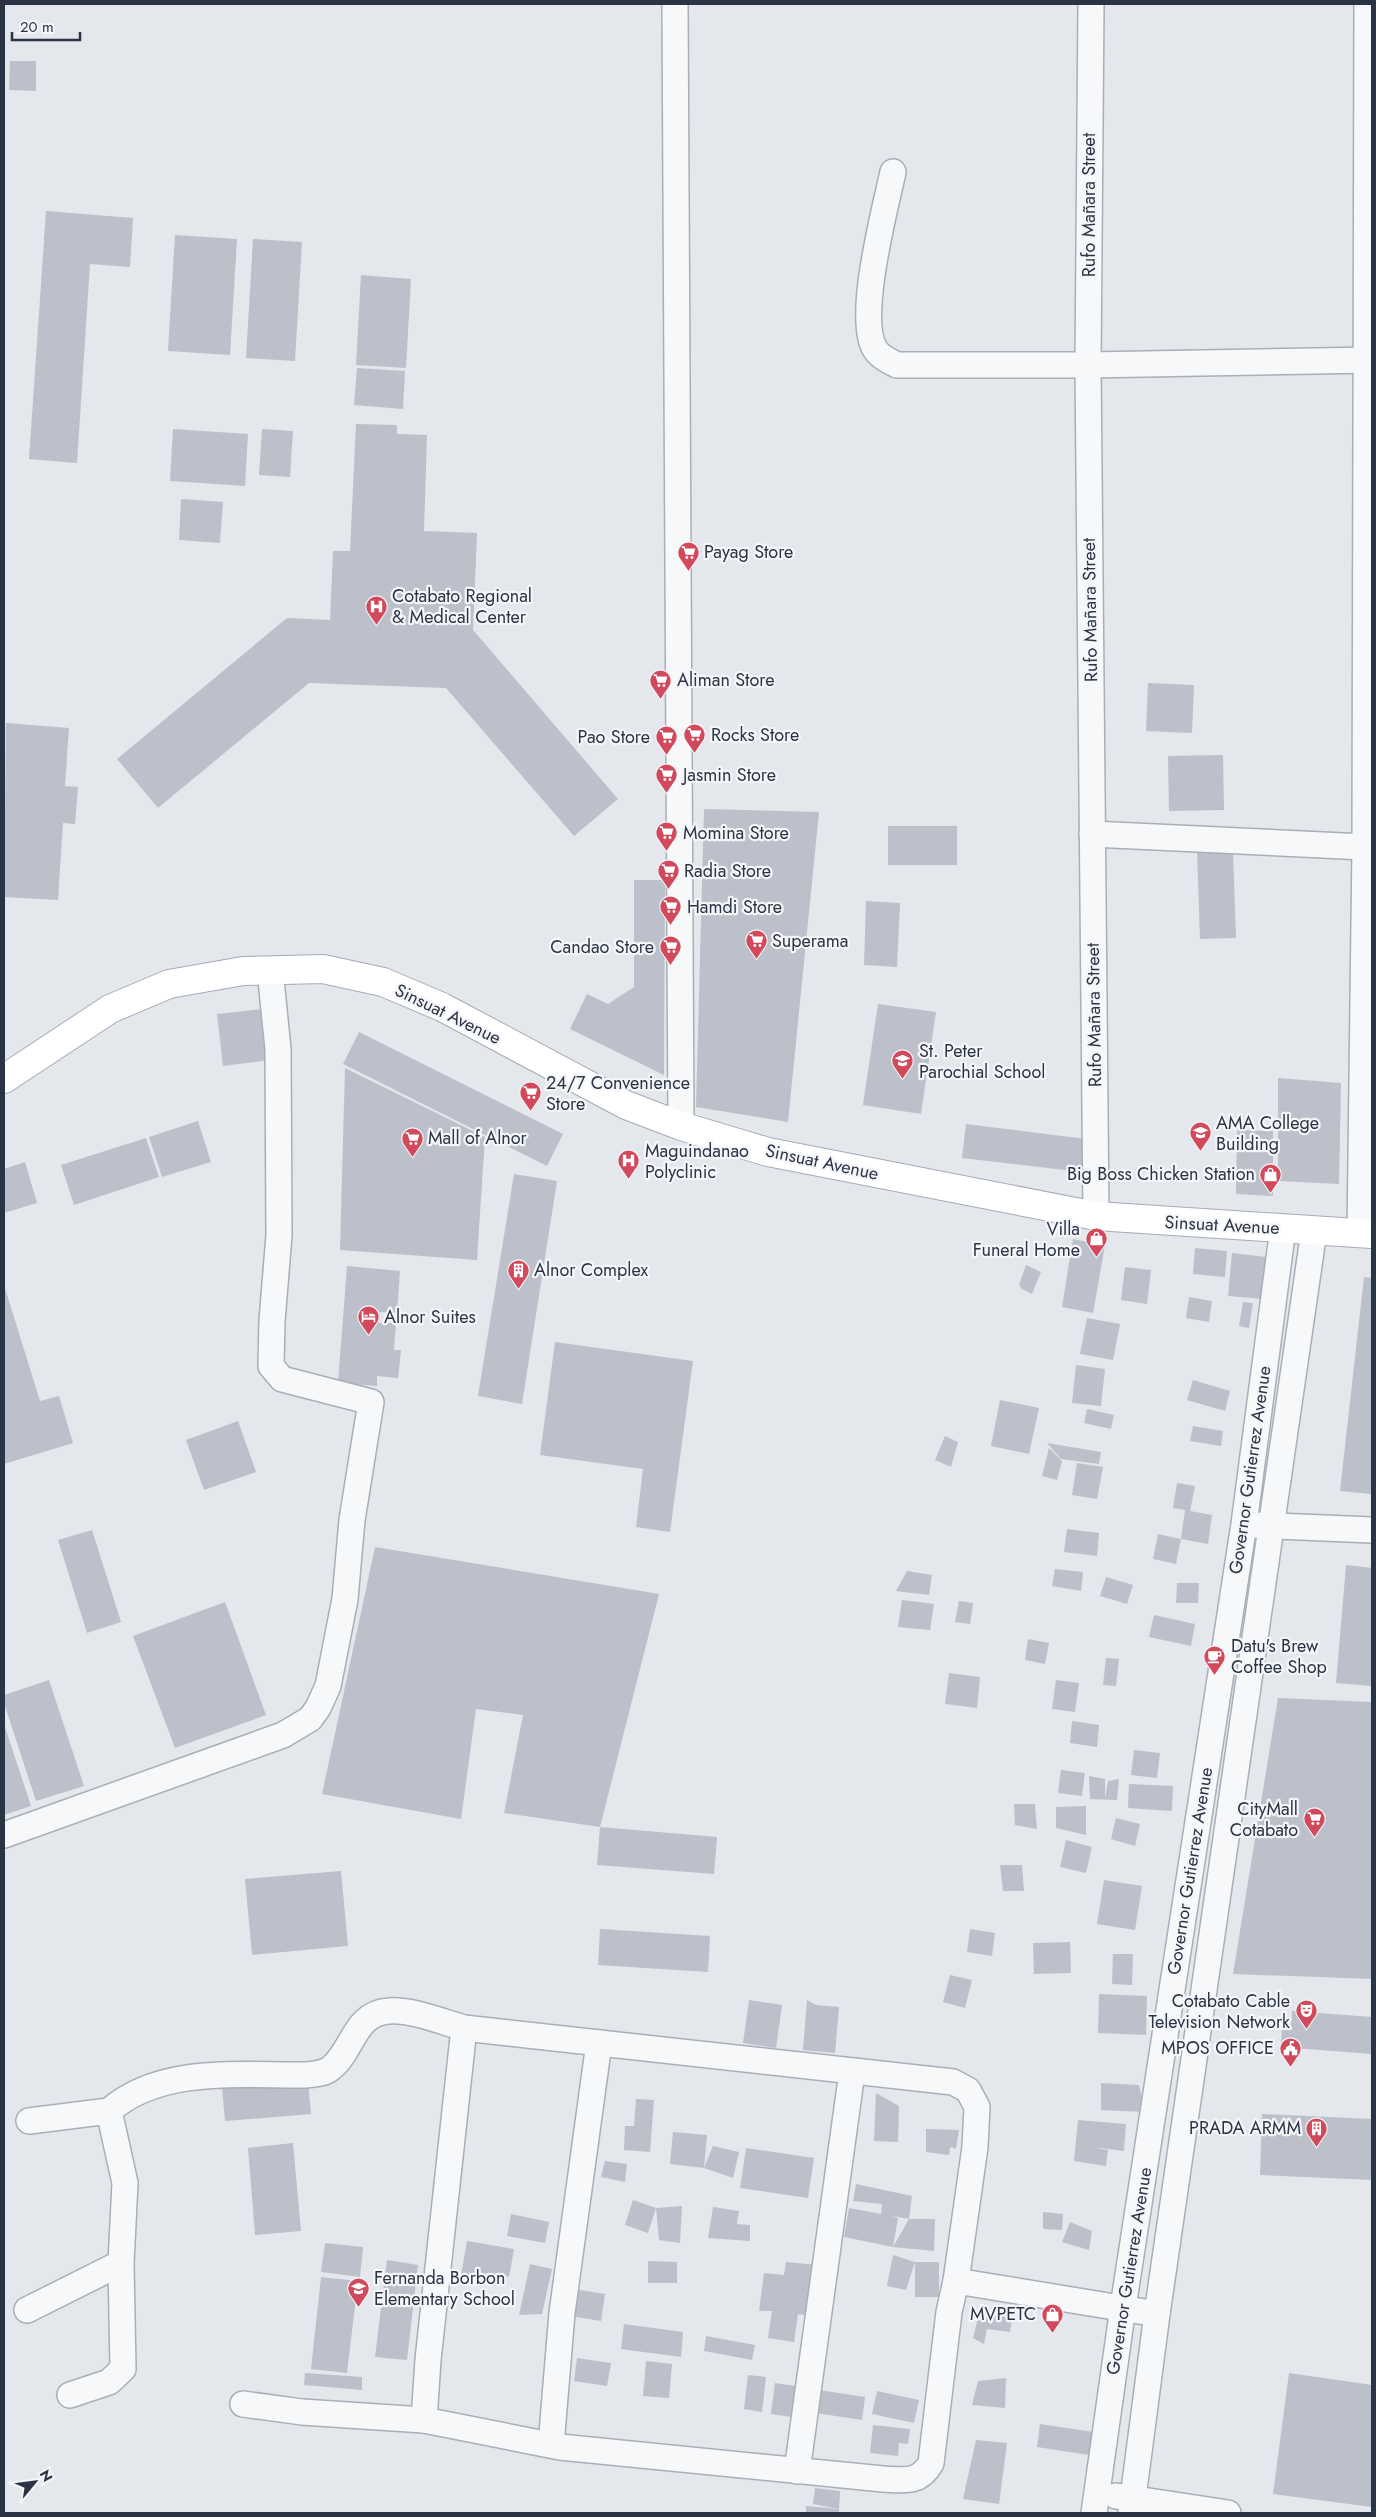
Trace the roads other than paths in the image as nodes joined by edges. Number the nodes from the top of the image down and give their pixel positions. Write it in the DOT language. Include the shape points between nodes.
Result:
graph roads {
  1 [pos="675,4"];
  2 [pos="1091,4"];
  3 [pos="1367,4"];
  4 [pos="893,172"];
  5 [pos="1369,360"];
  6 [pos="1088,365"];
  7 [pos="1368,783"];
  8 [pos="1092,834"];
  9 [pos="1365,847"];
  10 [pos="270,970"];
  11 [pos="1368,980"];
  12 [pos="4,1079"];
  13 [pos="681,1126"];
  14 [pos="1096,1216"];
  15 [pos="1283,1228"];
  16 [pos="1314,1230"];
  17 [pos="1366,1234"];
  18 [pos="1244,1524"];
  19 [pos="1271,1526"];
  20 [pos="1372,1530"];
  21 [pos="4,1835"];
  22 [pos="464,2028"];
  23 [pos="599,2043"];
  24 [pos="852,2072"];
  25 [pos="109,2111"];
  26 [pos="29,2121"];
  27 [pos="121,2263"];
  28 [pos="956,2281"];
  29 [pos="1123,2307"];
  30 [pos="27,2310"];
  31 [pos="1157,2314"];
  32 [pos="70,2395"];
  33 [pos="243,2404"];
  34 [pos="424,2420"];
  35 [pos="551,2445"];
  36 [pos="796,2470"];
  37 [pos="1095,2503"];
  38 [pos="1132,2506"];
  39 [pos="1228,2513"];
  1 -- 13 [label="street"];
  2 -- 6 [label="street, Rufo Mañara Street"];
  3 -- 5 [label="street"];
  4 -- 6 [label="street" via="874,253 870,313 870,337 885,359 896,365"];
  5 -- 6 [label="street"];
  5 -- 7 [label="street"];
  6 -- 8 [label="street, Rufo Mañara Street"];
  7 -- 9 [label="street"];
  8 -- 9 [label="street"];
  8 -- 14 [label="street, Rufo Mañara Street"];
  9 -- 11 [label="street"];
  10 -- 12 [label="main road, Sinsuat Avenue" via="243,971 169,984 110,1009"];
  10 -- 13 [label="main road, Sinsuat Avenue" via="324,969 384,982 442,1007 626,1105"];
  10 -- 21 [label="street" via="278,1049 279,1234 271,1366 282,1379 371,1402 352,1520 345,1599 328,1686 310,1719 283,1735"];
  11 -- 17 [label="street"];
  13 -- 14 [label="main road, Sinsuat Avenue" via="768,1152"];
  14 -- 15 [label="main road, Sinsuat Avenue"];
  15 -- 16 [label="main road, Sinsuat Avenue"];
  15 -- 18 [label="street, Governor Gutierrez Avenue"];
  16 -- 17 [label="main road, Sinsuat Avenue"];
  16 -- 19 [label="street, Governor Gutierrez Avenue"];
  18 -- 19 [label="street"];
  18 -- 29 [label="street, Governor Gutierrez Avenue"];
  19 -- 20 [label="street"];
  19 -- 31 [label="street, Governor Gutierrez Avenue"];
  22 -- 23 [label="street"];
  22 -- 25 [label="street" via="389,2011 362,2024 337,2062 324,2072 185,2077 150,2086 122,2099"];
  22 -- 34 [label="street"];
  23 -- 24 [label="street"];
  23 -- 35 [label="street" via="562,2312"];
  24 -- 28 [label="street" via="953,2082 968,2090 974,2100 977,2107 975,2147"];
  24 -- 36 [label="street"];
  25 -- 26 [label="street"];
  25 -- 27 [label="street" via="125,2183"];
  27 -- 30 [label="street"];
  27 -- 32 [label="street" via="123,2369 110,2382"];
  28 -- 29 [label="street"];
  28 -- 36 [label="street" via="943,2356 931,2463 925,2474 912,2479 883,2479"];
  29 -- 31 [label="street"];
  29 -- 37 [label="street, Governor Gutierrez Avenue"];
  31 -- 38 [label="street, Governor Gutierrez Avenue"];
  33 -- 34 [label="street" via="302,2412"];
  34 -- 35 [label="street"];
  35 -- 36 [label="street"];
  37 -- 38 [label="street"];
  38 -- 39 [label="street"];
}
